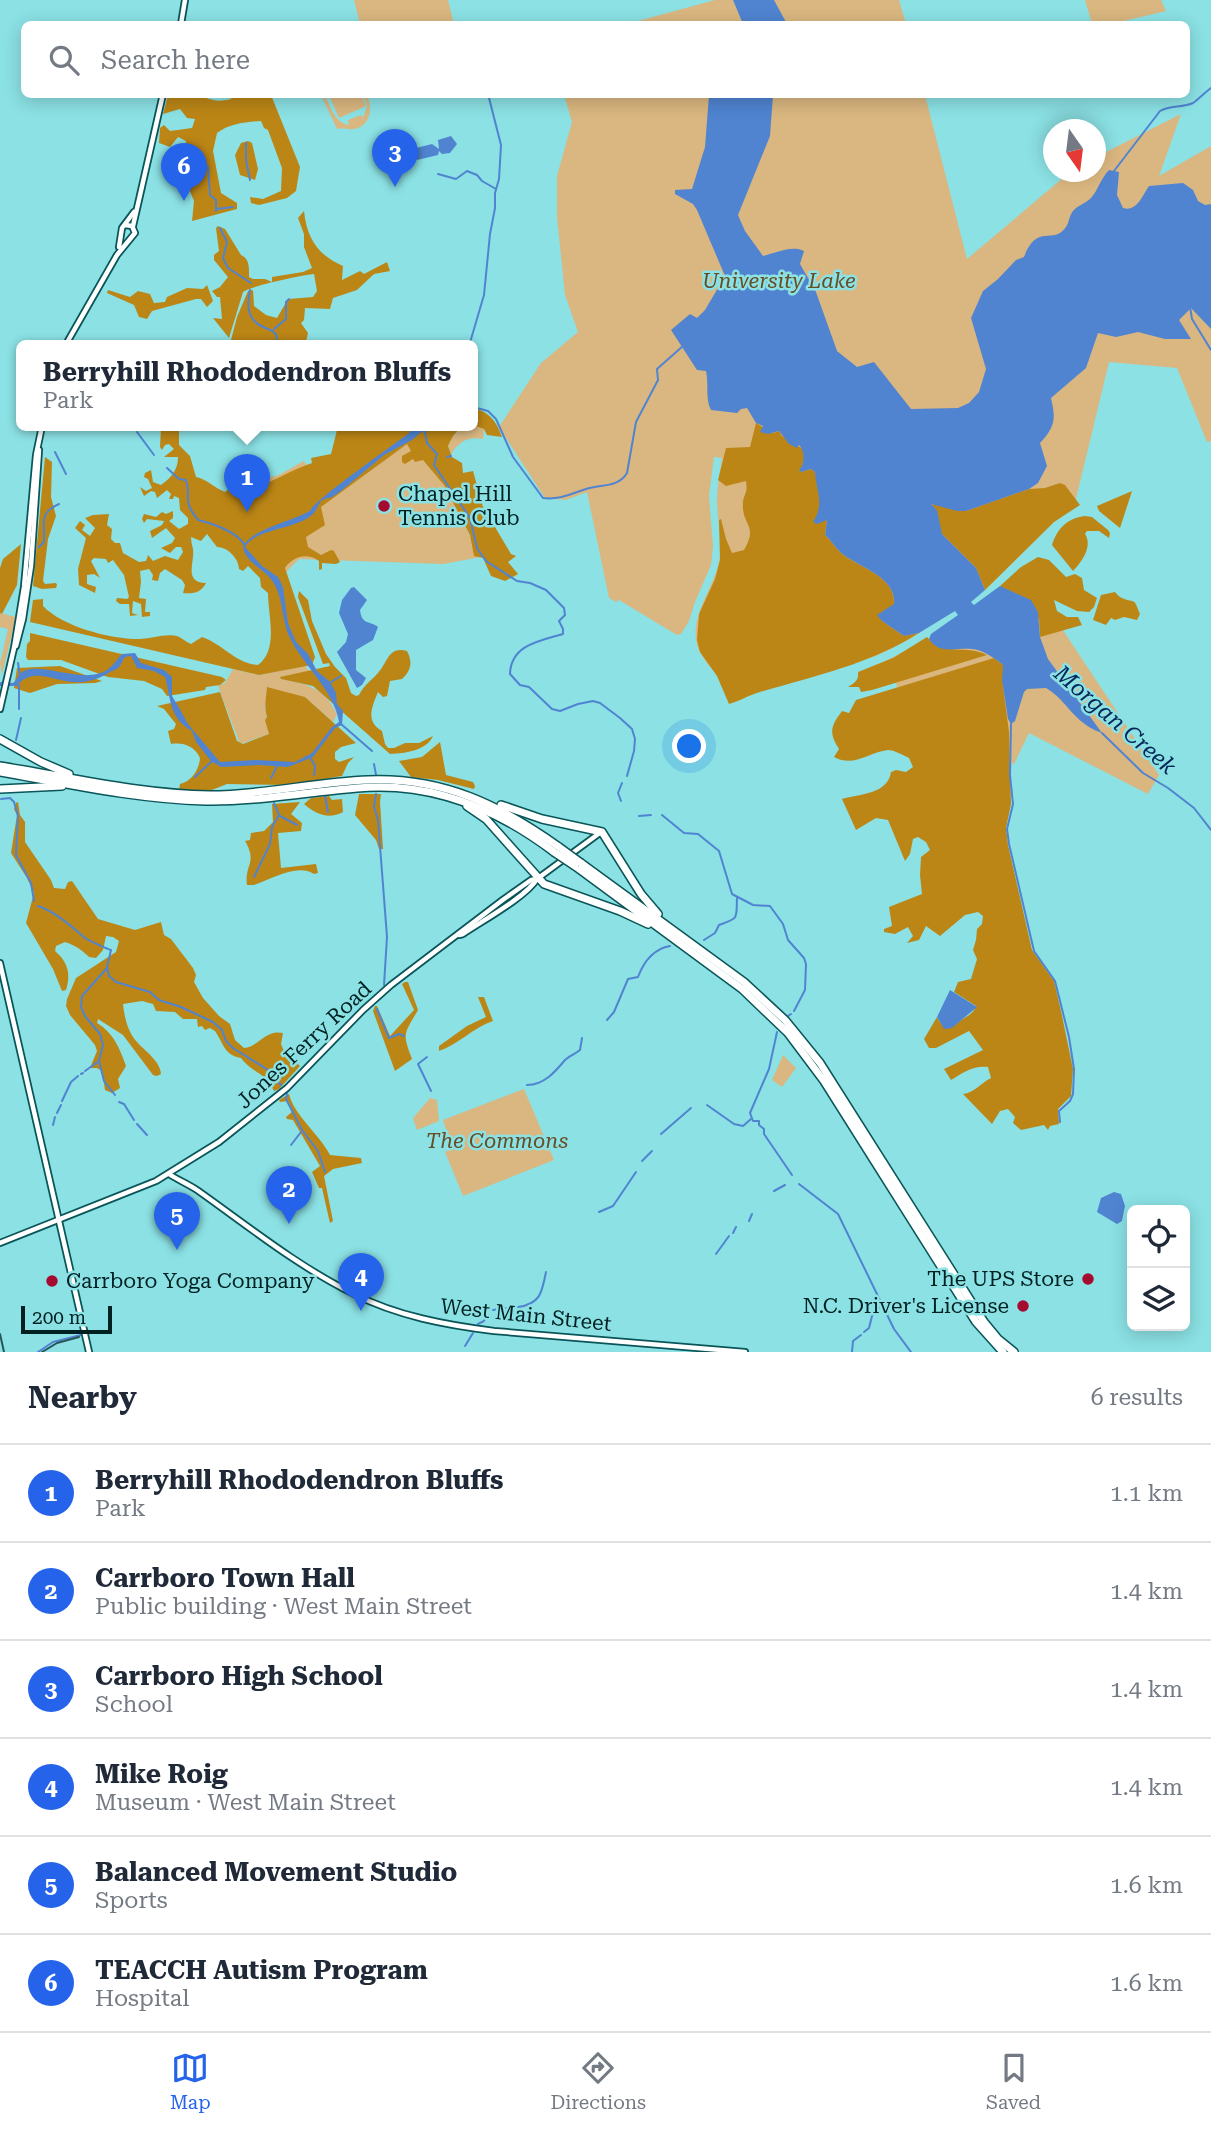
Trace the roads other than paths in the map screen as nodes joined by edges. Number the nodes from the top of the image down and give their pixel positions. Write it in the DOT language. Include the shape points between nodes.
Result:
graph roads {
  1 [pos="185,0"];
  2 [pos="182,21"];
  3 [pos="162,98"];
  4 [pos="136,210"];
  5 [pos="125,225"];
  6 [pos="134,227"];
  7 [pos="121,235"];
  8 [pos="130,238"];
  9 [pos="117,255"];
  10 [pos="68,340"];
  11 [pos="41,431"];
  12 [pos="39,449"];
  13 [pos="30,530"];
  14 [pos="28,593"];
  15 [pos="15,648"];
  16 [pos="0,709"];
  17 [pos="0,739"];
  18 [pos="0,768"];
  19 [pos="87,784"];
  20 [pos="347,785"];
  21 [pos="2,790"];
  22 [pos="437,793"];
  23 [pos="467,795"];
  24 [pos="170,796"];
  25 [pos="602,832"];
  26 [pos="557,849"];
  27 [pos="578,864"];
  28 [pos="537,879"];
  29 [pos="670,928"];
  30 [pos="672,937"];
  31 [pos="0,963"];
  32 [pos="169,1174"];
  33 [pos="57,1220"];
  34 [pos="0,1243"];
  35 [pos="89,1352"];
  36 [pos="745,1352"];
  37 [pos="1002,1352"];
  38 [pos="1014,1352"];
  1 -- 2 [label="main road"];
  3 -- 4 [label="main road"];
  4 -- 5 [label="main road"];
  4 -- 6 [label="main road"];
  5 -- 6 [label="main road"];
  5 -- 7 [label="main road"];
  6 -- 8 [label="main road"];
  7 -- 8 [label="main road"];
  7 -- 9 [label="main road"];
  8 -- 9 [label="main road"];
  9 -- 10 [label="main road"];
  11 -- 12 [label="main road"];
  12 -- 13 [label="main road"];
  12 -- 14 [label="main road"];
  13 -- 14 [label="main road"];
  13 -- 15 [label="main road"];
  14 -- 15 [label="main road"];
  15 -- 16 [label="main road"];
  17 -- 19 [label="highway"];
  18 -- 19 [label="highway"];
  19 -- 21 [label="highway"];
  19 -- 24 [label="highway"];
  19 -- 24 [label="highway" via="135,795"];
  20 -- 22 [label="highway"];
  20 -- 23 [label="highway" via="368,780 411,782"];
  20 -- 24 [label="highway"];
  20 -- 24 [label="highway" via="252,800"];
  22 -- 26 [label="highway" via="497,814"];
  22 -- 28 [label="highway" via="479,813"];
  23 -- 25 [label="highway" via="542,820"];
  23 -- 26 [label="highway" via="515,817"];
  25 -- 28 [label="main road, Jones Ferry Road"];
  25 -- 29 [label="highway" via="647,903"];
  26 -- 27 [label="highway, bridge"];
  27 -- 29 [label="highway"];
  27 -- 30 [label="highway"];
  28 -- 30 [label="highway"];
  28 -- 32 [label="main road, Jones Ferry Road" via="373,1001 266,1106"];
  29 -- 38 [label="highway" via="769,1003 810,1049 984,1322"];
  30 -- 37 [label="highway" via="747,994 802,1050 976,1322"];
  31 -- 33 [label="main road"];
  32 -- 33 [label="main road"];
  32 -- 36 [label="main road, West Main Street" via="333,1282 402,1313 494,1331"];
  33 -- 34 [label="main road"];
  33 -- 35 [label="main road"];
}
